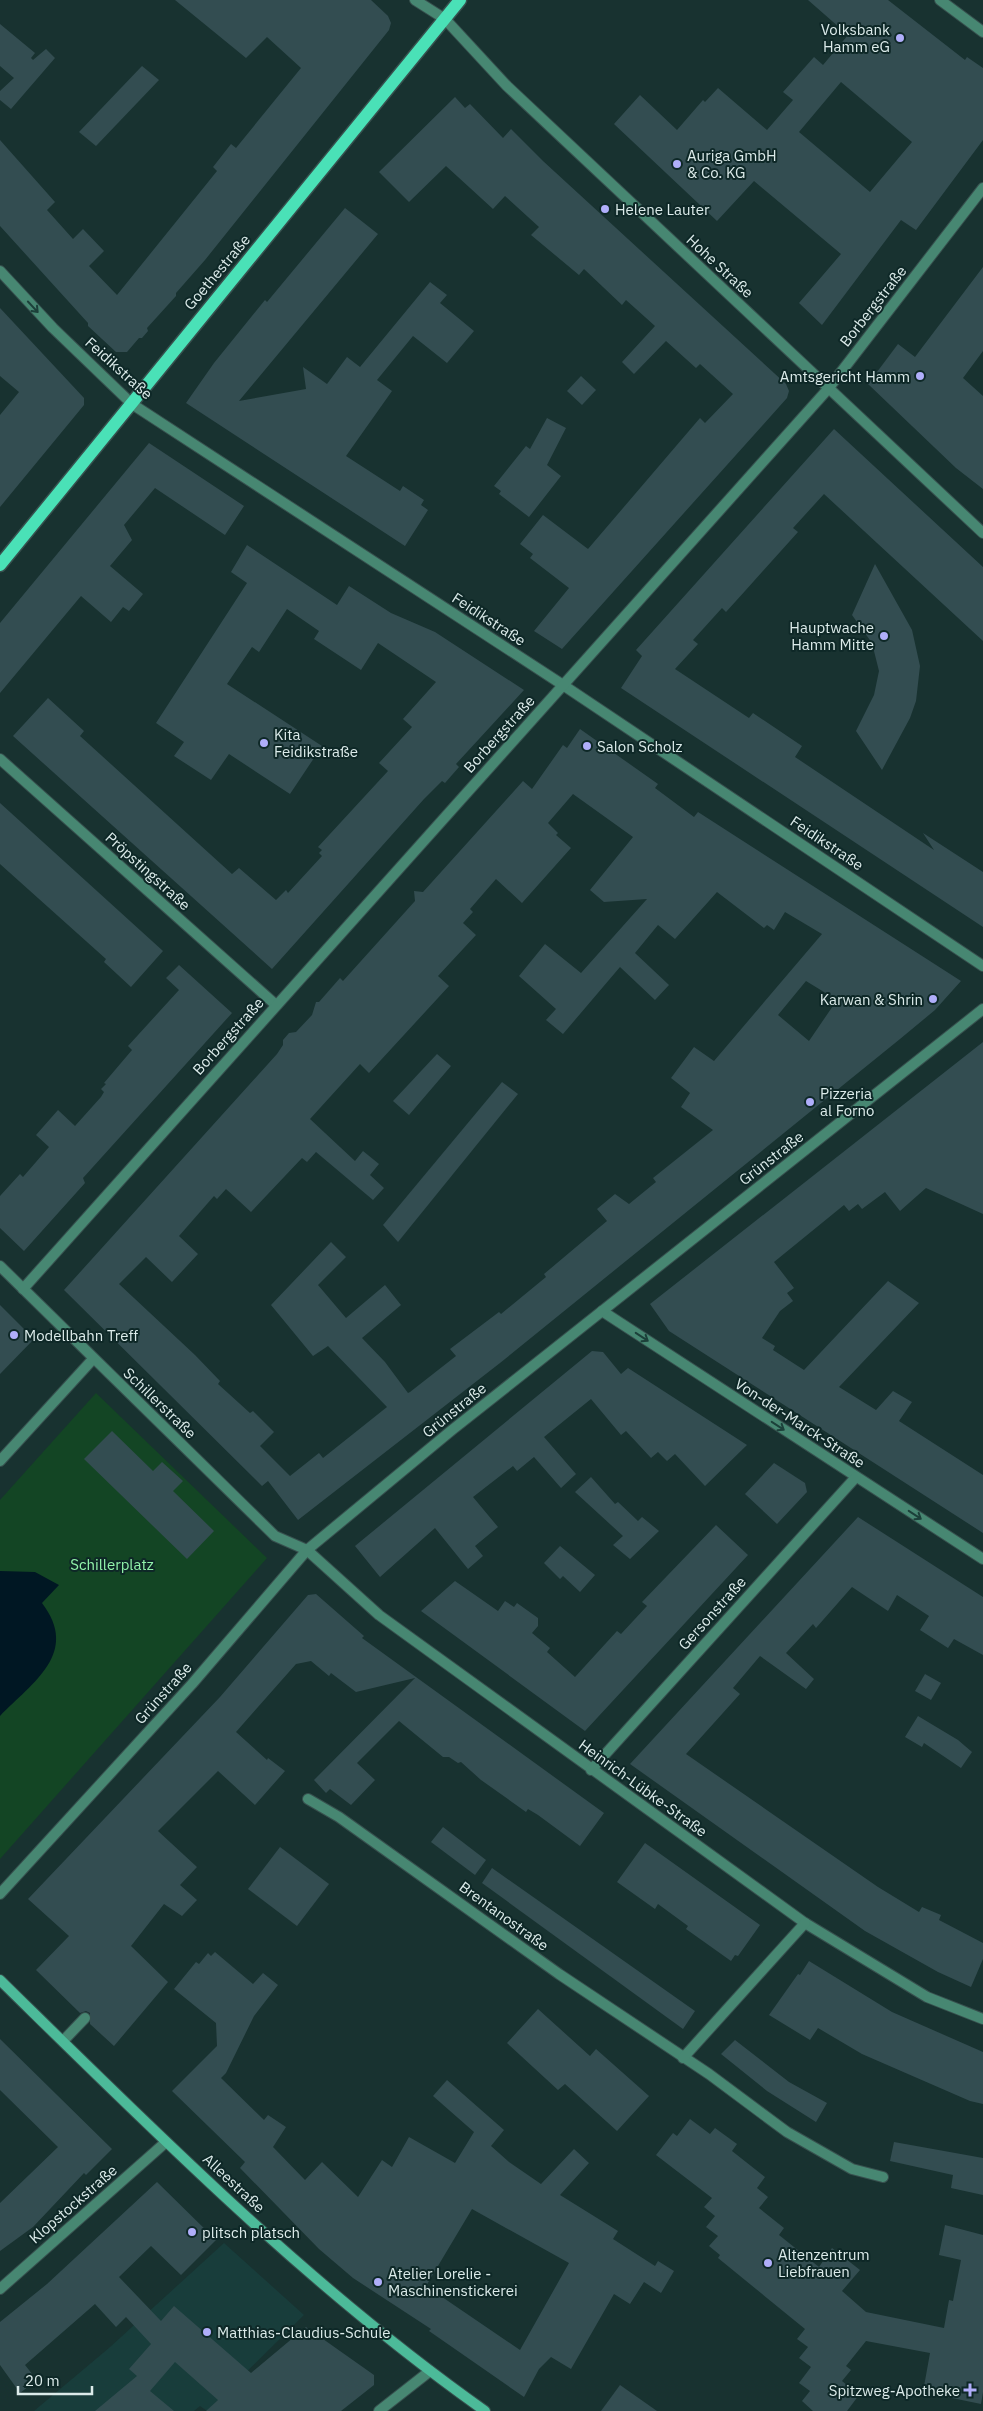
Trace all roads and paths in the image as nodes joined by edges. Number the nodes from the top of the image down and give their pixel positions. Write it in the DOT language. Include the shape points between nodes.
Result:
graph roads {
  1 [pos="415,0"];
  2 [pos="460,0"];
  3 [pos="940,0"];
  4 [pos="445,19"];
  5 [pos="983,32"];
  6 [pos="983,188"];
  7 [pos="0,271"];
  8 [pos="828,389"];
  9 [pos="132,404"];
  10 [pos="983,533"];
  11 [pos="0,565"];
  12 [pos="563,685"];
  13 [pos="0,759"];
  14 [pos="983,966"];
  15 [pos="276,1005"];
  16 [pos="983,1009"];
  17 [pos="0,1266"];
  18 [pos="23,1289"];
  19 [pos="602,1311"];
  20 [pos="93,1358"];
  21 [pos="0,1461"];
  22 [pos="856,1477"];
  23 [pos="307,1550"];
  24 [pos="983,1559"];
  25 [pos="592,1770"];
  26 [pos="308,1799"];
  27 [pos="0,1894"];
  28 [pos="805,1923"];
  29 [pos="0,1980"];
  30 [pos="85,2018"];
  31 [pos="983,2019"];
  32 [pos="62,2041"];
  33 [pos="683,2058"];
  34 [pos="166,2142"];
  35 [pos="883,2177"];
  36 [pos="0,2289"];
  37 [pos="430,2371"];
  38 [pos="379,2411"];
  39 [pos="485,2411"];
  1 -- 4 [label="street, Hohe Straße"];
  2 -- 4 [label="main road, Goethestraße"];
  3 -- 5 [label="street"];
  4 -- 8 [label="street, Hohe Straße" via="507,86"];
  4 -- 9 [label="main road, Goethestraße"];
  6 -- 8 [label="street, Borbergstraße"];
  7 -- 9 [label="street, Feidikstraße, one-way" via="53,328"];
  8 -- 10 [label="street, Hohe Straße"];
  8 -- 12 [label="street, Borbergstraße"];
  9 -- 11 [label="main road, Goethestraße"];
  9 -- 12 [label="street, Feidikstraße"];
  12 -- 14 [label="street, Feidikstraße"];
  12 -- 15 [label="street, Borbergstraße"];
  13 -- 15 [label="street, Pröpstingstraße"];
  15 -- 18 [label="street, Borbergstraße"];
  16 -- 19 [label="street, Grünstraße"];
  17 -- 18 [label="street, Schillerstraße"];
  18 -- 20 [label="street, Schillerstraße"];
  19 -- 22 [label="street, Von-der-Marck-Straße, one-way"];
  19 -- 23 [label="street, Grünstraße"];
  20 -- 21 [label="street"];
  20 -- 23 [label="street, Schillerstraße" via="275,1536"];
  22 -- 24 [label="street, Von-der-Marck-Straße, one-way"];
  22 -- 25 [label="street, Gersonstraße"];
  23 -- 25 [label="street, Heinrich-Lübke-Straße" via="379,1616"];
  23 -- 27 [label="street, Grünstraße" via="192,1684"];
  25 -- 28 [label="street, Heinrich-Lübke-Straße"];
  26 -- 33 [label="street, Brentanostraße" via="339,1817"];
  28 -- 31 [label="street, Heinrich-Lübke-Straße" via="926,1997"];
  28 -- 33 [label="street"];
  29 -- 32 [label="main road, Alleestraße"];
  30 -- 32 [label="street"];
  32 -- 34 [label="main road, Alleestraße"];
  33 -- 35 [label="street, Brentanostraße" via="786,2132 852,2169"];
  34 -- 36 [label="street, Klopstockstraße"];
  34 -- 37 [label="main road, Alleestraße" via="314,2278"];
  37 -- 38 [label="street"];
  37 -- 39 [label="main road, Alleestraße"];
}
